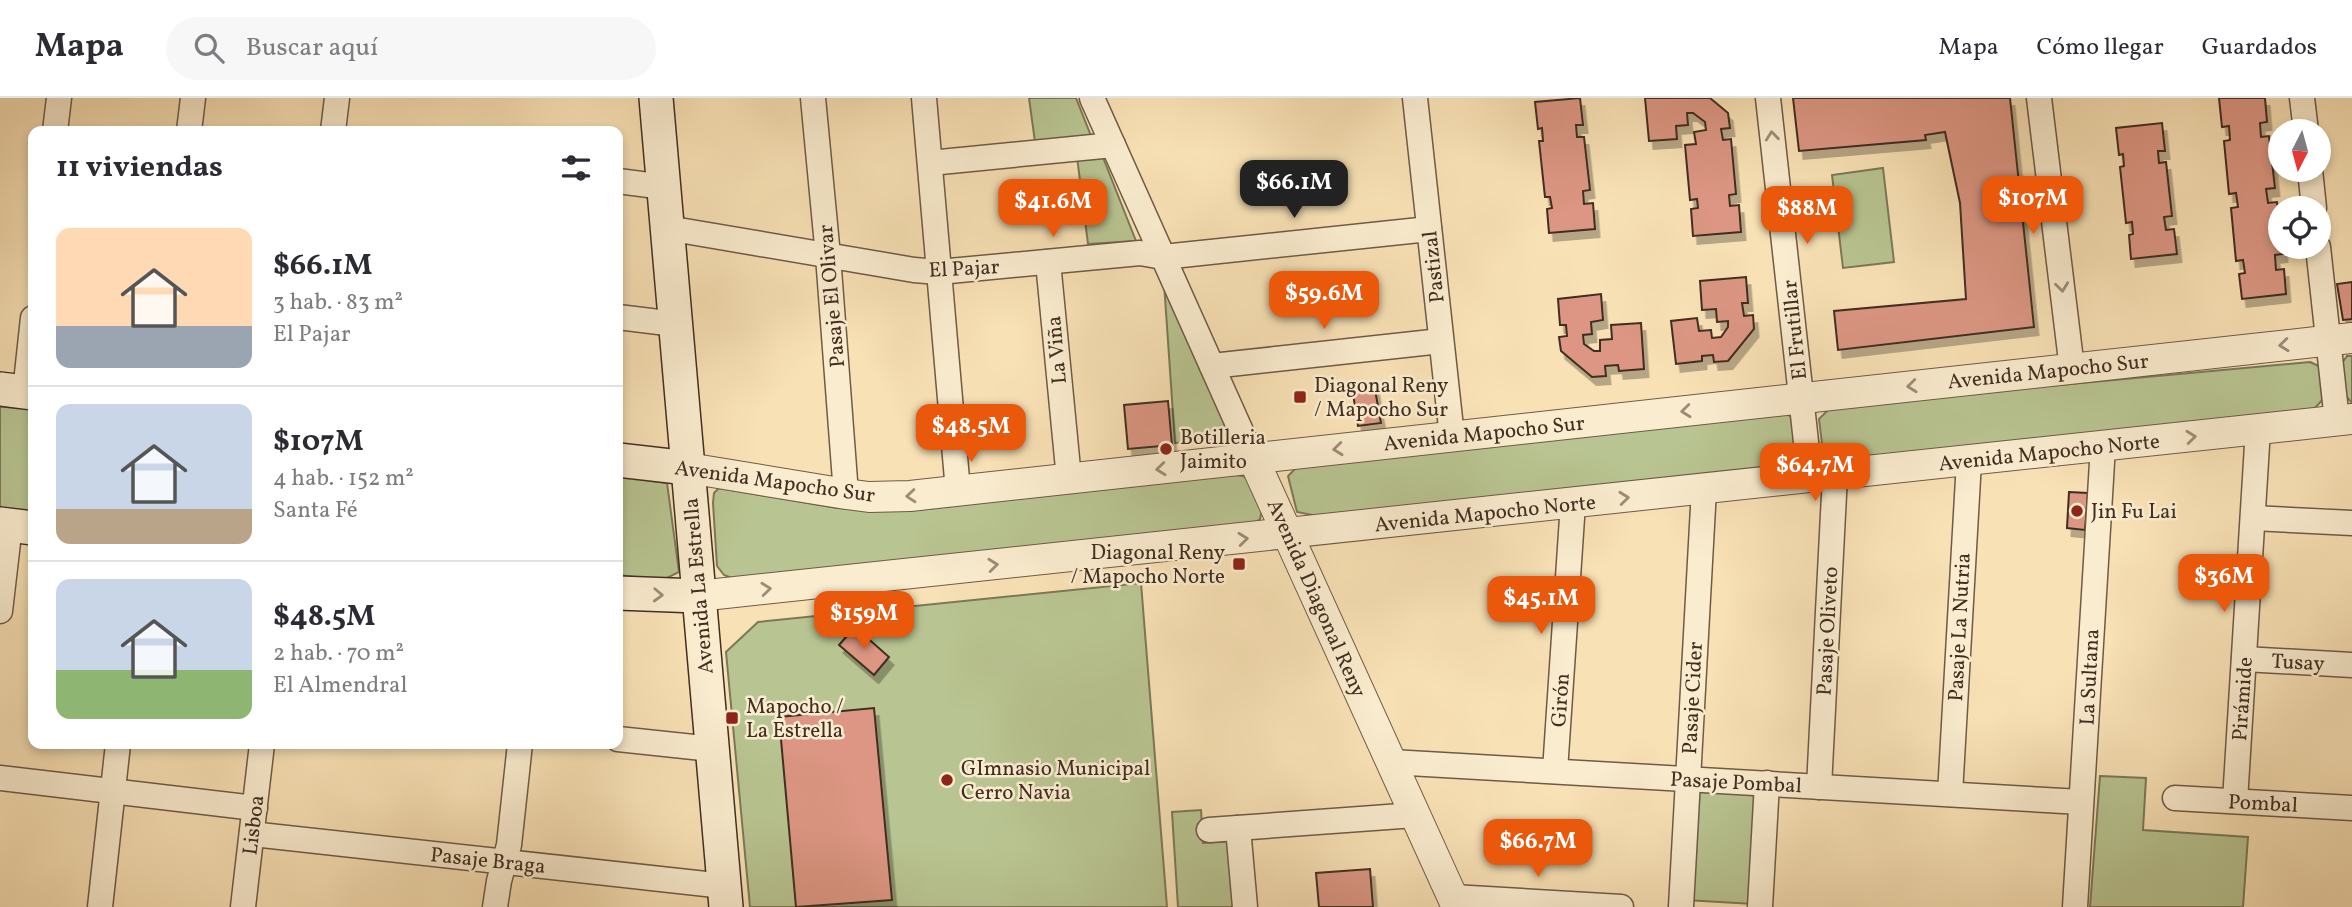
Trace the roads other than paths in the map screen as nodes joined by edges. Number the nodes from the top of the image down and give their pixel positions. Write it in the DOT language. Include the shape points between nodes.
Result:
graph roads {
  1 [pos="60,98"];
  2 [pos="193,98"];
  3 [pos="337,98"];
  4 [pos="656,98"];
  5 [pos="813,98"];
  6 [pos="924,98"];
  7 [pos="1092,98"];
  8 [pos="1415,98"];
  9 [pos="1768,98"];
  10 [pos="2039,98"];
  11 [pos="2302,98"];
  12 [pos="2305,119"];
  13 [pos="56,126"];
  14 [pos="190,126"];
  15 [pos="334,126"];
  16 [pos="1113,145"];
  17 [pos="930,163"];
  18 [pos="623,182"];
  19 [pos="664,187"];
  20 [pos="667,228"];
  21 [pos="1429,229"];
  22 [pos="828,256"];
  23 [pos="1163,257"];
  24 [pos="2321,259"];
  25 [pos="1048,262"];
  26 [pos="939,272"];
  27 [pos="623,318"];
  28 [pos="676,324"];
  29 [pos="2340,339"];
  30 [pos="1441,341"];
  31 [pos="28,344"];
  32 [pos="1212,366"];
  33 [pos="2072,369"];
  34 [pos="19,391"];
  35 [pos="1802,398"];
  36 [pos="2344,420"];
  37 [pos="2258,429"];
  38 [pos="1452,436"];
  39 [pos="2103,446"];
  40 [pos="1254,458"];
  41 [pos="623,461"];
  42 [pos="1969,461"];
  43 [pos="688,468"];
  44 [pos="1823,477"];
  45 [pos="1069,479"];
  46 [pos="1704,489"];
  47 [pos="958,491"];
  48 [pos="846,494"];
  49 [pos="1573,503"];
  50 [pos="2253,518"];
  51 [pos="2352,523"];
  52 [pos="14,525"];
  53 [pos="1288,534"];
  54 [pos="623,593"];
  55 [pos="698,596"];
  56 [pos="0,611"];
  57 [pos="2244,659"];
  58 [pos="2352,665"];
  59 [pos="623,739"];
  60 [pos="117,749"];
  61 [pos="261,749"];
  62 [pos="519,749"];
  63 [pos="712,749"];
  64 [pos="1391,762"];
  65 [pos="1555,771"];
  66 [pos="0,778"];
  67 [pos="1688,779"];
  68 [pos="1767,783"];
  69 [pos="1819,787"];
  70 [pos="113,791"];
  71 [pos="1950,794"];
  72 [pos="2175,798"];
  73 [pos="2235,801"];
  74 [pos="2081,802"];
  75 [pos="255,808"];
  76 [pos="2352,808"];
  77 [pos="1415,815"];
  78 [pos="1238,828"];
  79 [pos="1209,830"];
  80 [pos="252,834"];
  81 [pos="504,862"];
  82 [pos="725,896"];
  83 [pos="1455,902"];
  84 [pos="100,907"];
  85 [pos="243,907"];
  86 [pos="495,907"];
  87 [pos="1245,907"];
  88 [pos="1621,907"];
  89 [pos="1681,907"];
  90 [pos="1760,907"];
  91 [pos="2075,907"];
  1 -- 13 [label="street"];
  2 -- 14 [label="street"];
  3 -- 15 [label="street"];
  4 -- 19 [label="main road, Avenida La Estrella"];
  5 -- 22 [label="street, Pasaje El Olivar"];
  6 -- 17 [label="street"];
  7 -- 16 [label="street, Avenida Diagonal Reny"];
  8 -- 21 [label="street, Pastizal"];
  35 -- 9 [label="street, El Frutillar, one-way"];
  10 -- 33 [label="street, one-way"];
  11 -- 12 [label="street"];
  16 -- 17 [label="street"];
  16 -- 23 [label="street, Avenida Diagonal Reny"];
  17 -- 26 [label="street"];
  18 -- 19 [label="street"];
  19 -- 20 [label="main road, Avenida La Estrella"];
  20 -- 22 [label="street, El Pajar"];
  20 -- 28 [label="main road, Avenida La Estrella"];
  21 -- 23 [label="street, El Pajar"];
  21 -- 30 [label="street, Pastizal"];
  22 -- 26 [label="street, El Pajar"];
  22 -- 48 [label="street, Pasaje El Olivar"];
  23 -- 25 [label="street, El Pajar" via="1140,253"];
  23 -- 32 [label="street, Avenida Diagonal Reny"];
  24 -- 29 [label="street"];
  25 -- 26 [label="street, El Pajar"];
  25 -- 45 [label="street, La Viña"];
  26 -- 47 [label="street"];
  27 -- 28 [label="street"];
  28 -- 43 [label="main road, Avenida La Estrella"];
  29 -- 33 [label="street, Avenida Mapocho Sur, one-way"];
  29 -- 36 [label="street"];
  30 -- 32 [label="street"];
  30 -- 38 [label="street, Pastizal"];
  31 -- 34 [label="street"];
  32 -- 40 [label="street, Avenida Diagonal Reny"];
  33 -- 35 [label="street, Avenida Mapocho Sur, one-way"];
  35 -- 38 [label="street, Avenida Mapocho Sur, one-way"];
  35 -- 44 [label="street, El Frutillar"];
  36 -- 37 [label="street, Avenida Mapocho Norte"];
  39 -- 37 [label="street, Avenida Mapocho Norte, one-way"];
  37 -- 50 [label="street, Pirámide"];
  38 -- 40 [label="street, Avenida Mapocho Sur, one-way"];
  39 -- 42 [label="street, Avenida Mapocho Norte"];
  39 -- 74 [label="street, La Sultana"];
  40 -- 45 [label="street, Avenida Mapocho Sur, one-way"];
  40 -- 53 [label="street, Avenida Diagonal Reny"];
  41 -- 43 [label="main road, Avenida Mapocho Sur"];
  42 -- 44 [label="street, Avenida Mapocho Norte"];
  42 -- 71 [label="street, Pasaje La Nutria"];
  43 -- 48 [label="street, Avenida Mapocho Sur"];
  43 -- 55 [label="main road, Avenida La Estrella"];
  44 -- 46 [label="street, Avenida Mapocho Norte"];
  44 -- 69 [label="street, Pasaje Oliveto"];
  45 -- 47 [label="street, Avenida Mapocho Sur"];
  49 -- 46 [label="street, Avenida Mapocho Norte, one-way"];
  46 -- 67 [label="street, Pasaje Cider"];
  47 -- 48 [label="street, Avenida Mapocho Sur, one-way" via="893,497"];
  49 -- 53 [label="street, Avenida Mapocho Norte"];
  49 -- 65 [label="street, Girón"];
  50 -- 51 [label="street"];
  50 -- 57 [label="street, Pirámide"];
  52 -- 56 [label="street"];
  55 -- 53 [label="street, Avenida Mapocho Norte, one-way"];
  53 -- 64 [label="street, Avenida Diagonal Reny"];
  54 -- 55 [label="main road, Avenida Mapocho Norte, one-way"];
  55 -- 63 [label="main road, Avenida La Estrella"];
  57 -- 58 [label="street, Tusay"];
  57 -- 73 [label="street, Pirámide"];
  59 -- 63 [label="street"];
  60 -- 70 [label="street"];
  61 -- 75 [label="street, Lisboa"];
  62 -- 81 [label="street"];
  63 -- 82 [label="main road, Avenida La Estrella"];
  64 -- 65 [label="street, Pasaje Pombal"];
  64 -- 77 [label="street, Avenida Diagonal Reny"];
  65 -- 67 [label="street, Pasaje Pombal"];
  66 -- 70 [label="street"];
  67 -- 68 [label="street, Pasaje Pombal"];
  67 -- 89 [label="street, Pasaje Cider"];
  68 -- 69 [label="street, Pasaje Pombal"];
  68 -- 90 [label="street"];
  69 -- 71 [label="street, Pasaje Pombal"];
  70 -- 75 [label="street"];
  70 -- 84 [label="street"];
  71 -- 74 [label="street, Pasaje Pombal"];
  72 -- 73 [label="street, Pombal"];
  73 -- 76 [label="street, Pombal"];
  74 -- 91 [label="street, La Sultana"];
  75 -- 80 [label="street, Lisboa"];
  77 -- 78 [label="street"];
  77 -- 83 [label="street, Avenida Diagonal Reny"];
  78 -- 79 [label="street"];
  78 -- 87 [label="street"];
  80 -- 81 [label="street, Pasaje Braga"];
  80 -- 85 [label="street, Lisboa"];
  81 -- 82 [label="street, Pasaje Braga"];
  81 -- 86 [label="street"];
  83 -- 88 [label="street"];
}
